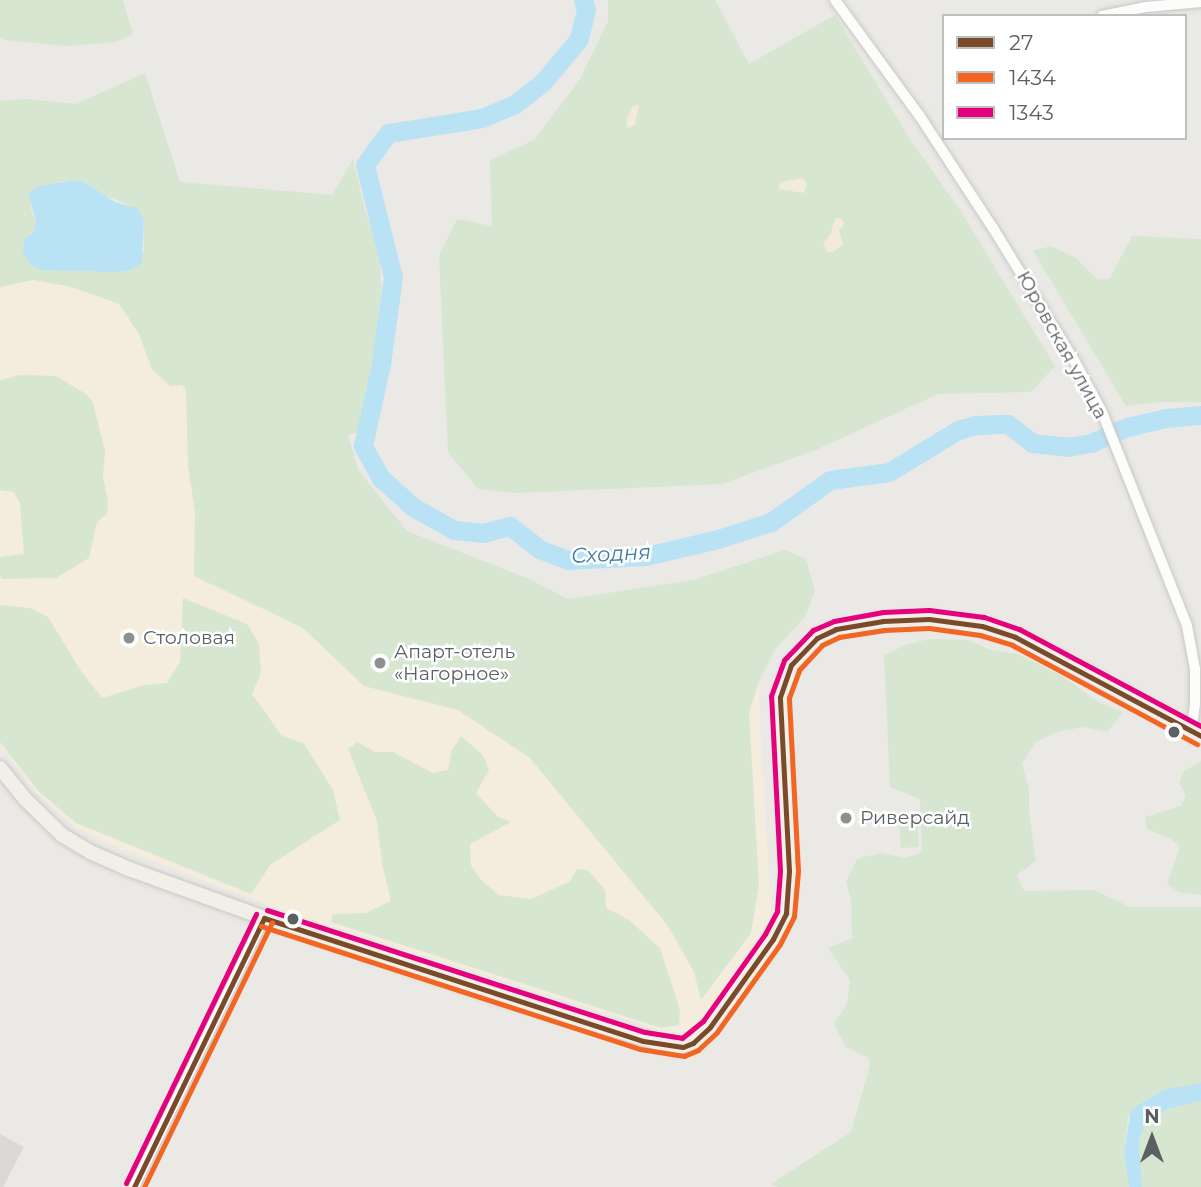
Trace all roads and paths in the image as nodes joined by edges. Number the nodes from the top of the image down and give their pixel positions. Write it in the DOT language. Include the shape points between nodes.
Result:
graph roads {
  1 [pos="835,0"];
  2 [pos="1201,2"];
  3 [pos="1112,14"];
  4 [pos="1196,734"];
  5 [pos="0,768"];
  6 [pos="264,918"];
  7 [pos="134,1187"];
  1 -- 4 [label="street, Юровская улица" via="993,228 1102,412 1187,626 1195,669"];
  2 -- 3 [label="street"];
  4 -- 6 [label="main road" via="1088,674 982,625 929,619 883,621 836,629 817,638 791,665 780,697 790,885 786,913 774,939 710,1027 683,1047 643,1041"];
  5 -- 6 [label="main road" via="47,821 90,852"];
  6 -- 7 [label="street"];
}
